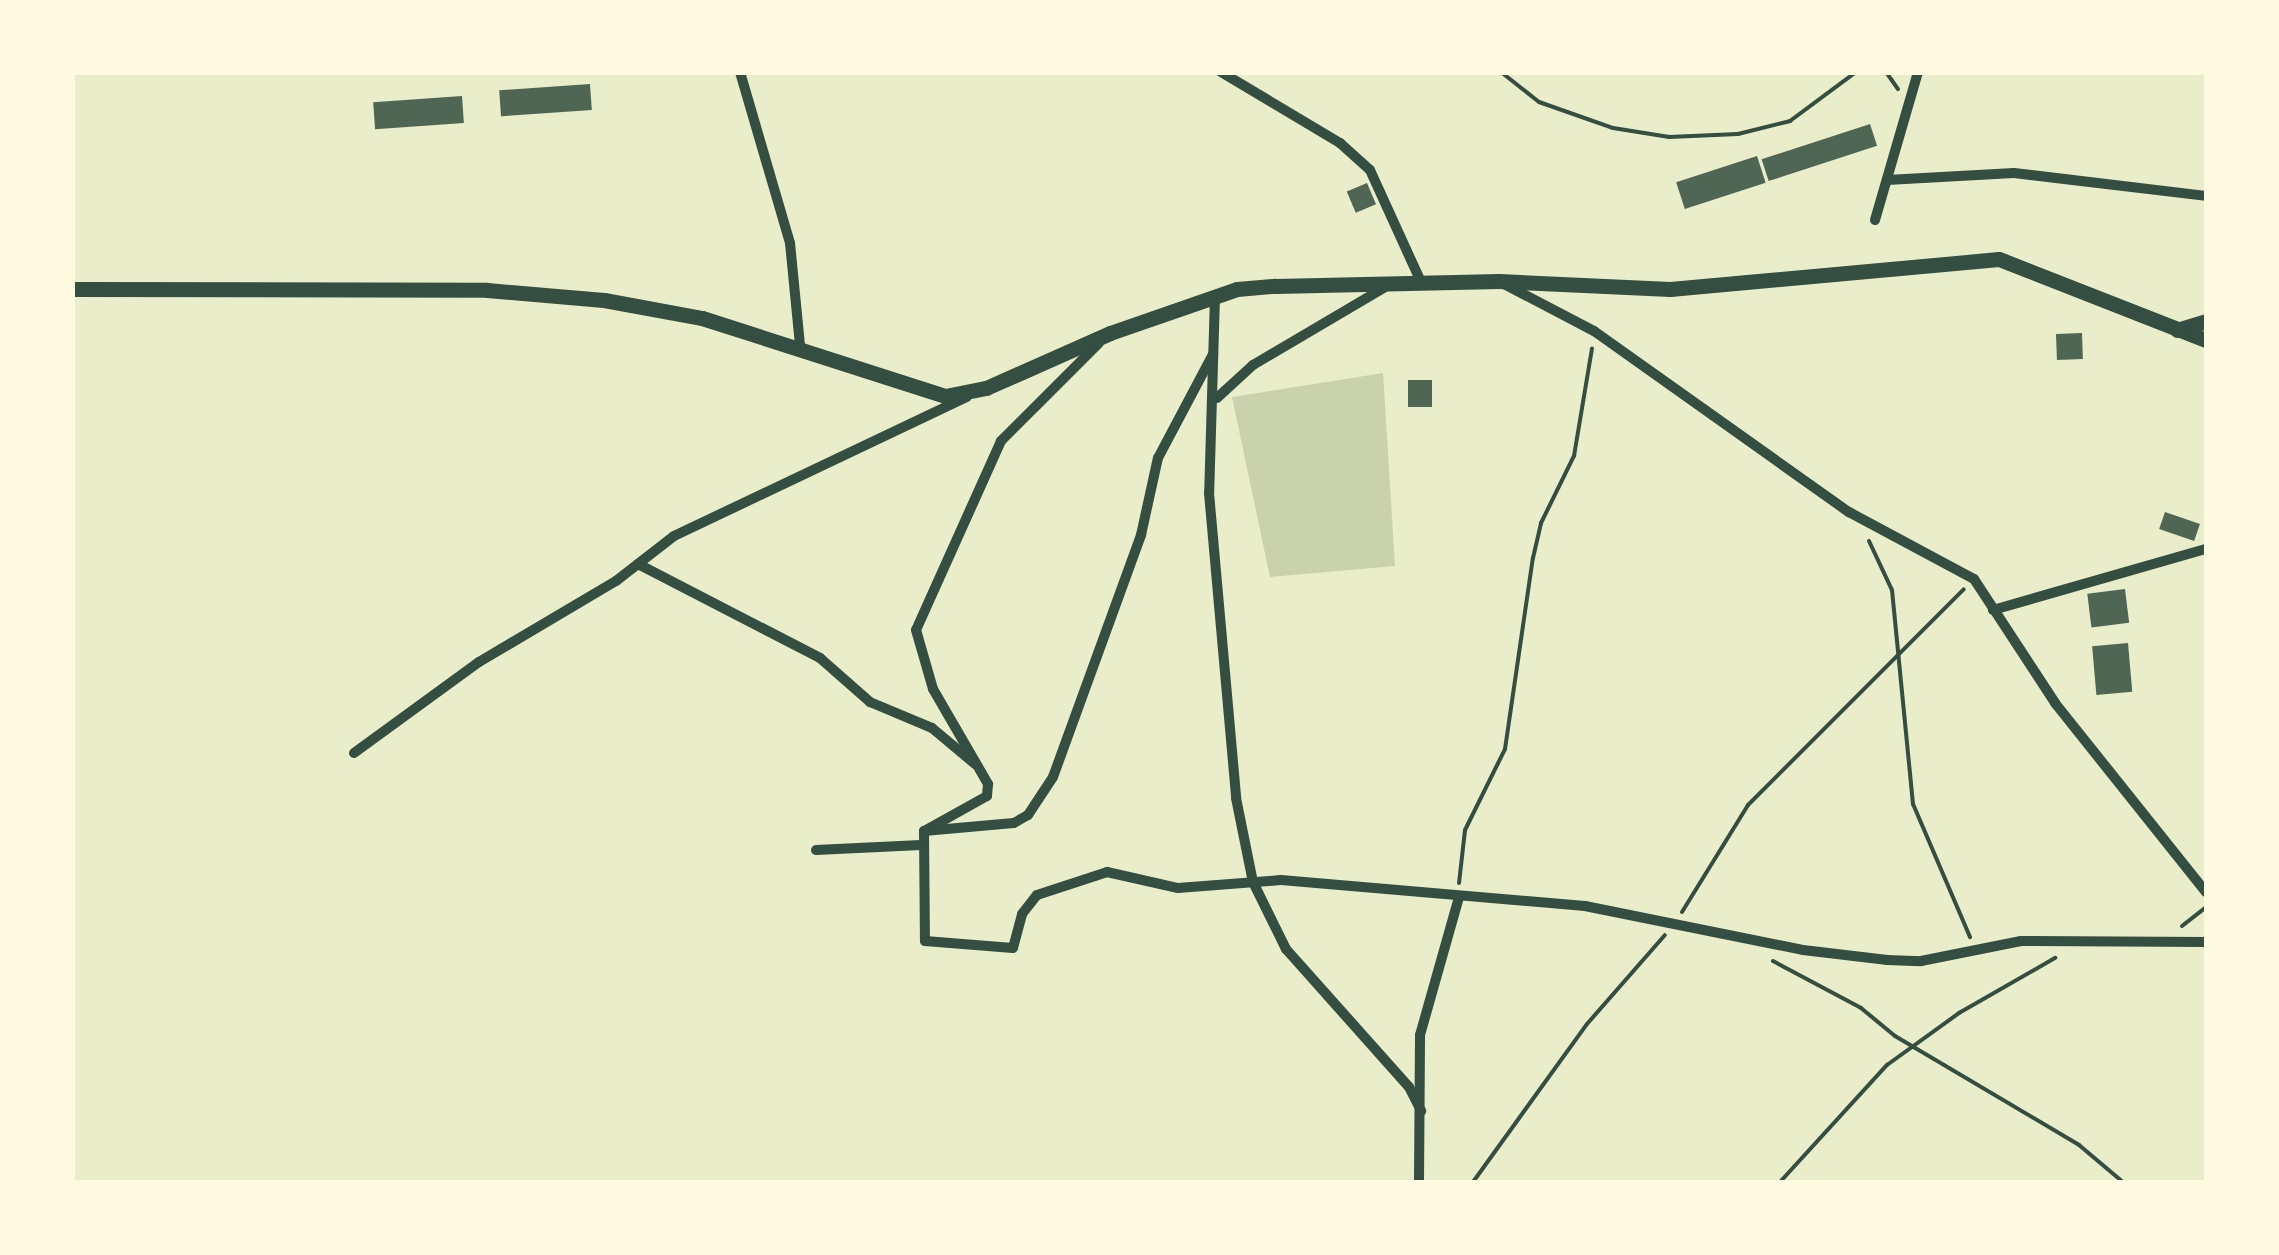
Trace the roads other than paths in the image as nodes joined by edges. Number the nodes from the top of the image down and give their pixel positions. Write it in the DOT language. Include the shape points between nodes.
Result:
graph roads {
  1 [pos="740,72"];
  2 [pos="1221,72"];
  3 [pos="1918,72"];
  4 [pos="1887,180"];
  5 [pos="2206,196"];
  6 [pos="1875,220"];
  7 [pos="1499,281"];
  8 [pos="1394,282"];
  9 [pos="1420,282"];
  10 [pos="72,289"];
  11 [pos="1215,296"];
  12 [pos="2206,320"];
  13 [pos="2177,330"];
  14 [pos="1110,333"];
  15 [pos="2206,340"];
  16 [pos="800,346"];
  17 [pos="1216,349"];
  18 [pos="986,388"];
  19 [pos="1216,399"];
  20 [pos="2206,549"];
  21 [pos="638,564"];
  22 [pos="1993,610"];
  23 [pos="354,753"];
  24 [pos="983,772"];
  25 [pos="924,831"];
  26 [pos="921,844"];
  27 [pos="816,850"];
  28 [pos="1253,882"];
  29 [pos="2206,892"];
  30 [pos="1459,897"];
  31 [pos="2206,942"];
  32 [pos="1421,1111"];
  33 [pos="1420,1182"];
  1 -- 16 [label="street" via="790,243"];
  2 -- 9 [label="street" via="1340,143 1370,170"];
  3 -- 4 [label="street"];
  4 -- 5 [label="street" via="2014,174"];
  4 -- 6 [label="street"];
  7 -- 9 [label="street"];
  7 -- 13 [label="street" via="1670,289 1999,259"];
  7 -- 22 [label="street" via="1594,331 1850,512 1974,579"];
  8 -- 9 [label="street"];
  8 -- 11 [label="street" via="1275,286"];
  8 -- 19 [label="street" via="1253,365"];
  10 -- 16 [label="street" via="487,290 604,300"];
  11 -- 14 [label="street"];
  11 -- 17 [label="street"];
  12 -- 13 [label="street"];
  13 -- 15 [label="street"];
  14 -- 18 [label="street"];
  14 -- 24 [label="street" via="1001,442 916,630 932,689"];
  16 -- 18 [label="street" via="921,392"];
  17 -- 19 [label="street"];
  17 -- 25 [label="street" via="1158,458 1141,535 1053,778 1014,824"];
  18 -- 21 [label="street" via="674,536"];
  19 -- 28 [label="street" via="1209,492 1234,781"];
  20 -- 22 [label="street"];
  21 -- 23 [label="street" via="479,662"];
  21 -- 24 [label="street" via="820,658 870,702 932,728"];
  22 -- 29 [label="street" via="2055,703"];
  24 -- 25 [label="street" via="986,796"];
  25 -- 26 [label="street"];
  26 -- 27 [label="street"];
  26 -- 28 [label="street" via="920,927 932,942 1013,948 1027,904 1055,884 1107,872 1205,890"];
  28 -- 30 [label="street"];
  28 -- 32 [label="street" via="1286,949 1409,1087"];
  30 -- 31 [label="street" via="1585,906 1887,960 2021,941"];
  30 -- 32 [label="street" via="1420,1035"];
  32 -- 33 [label="street"];
}
